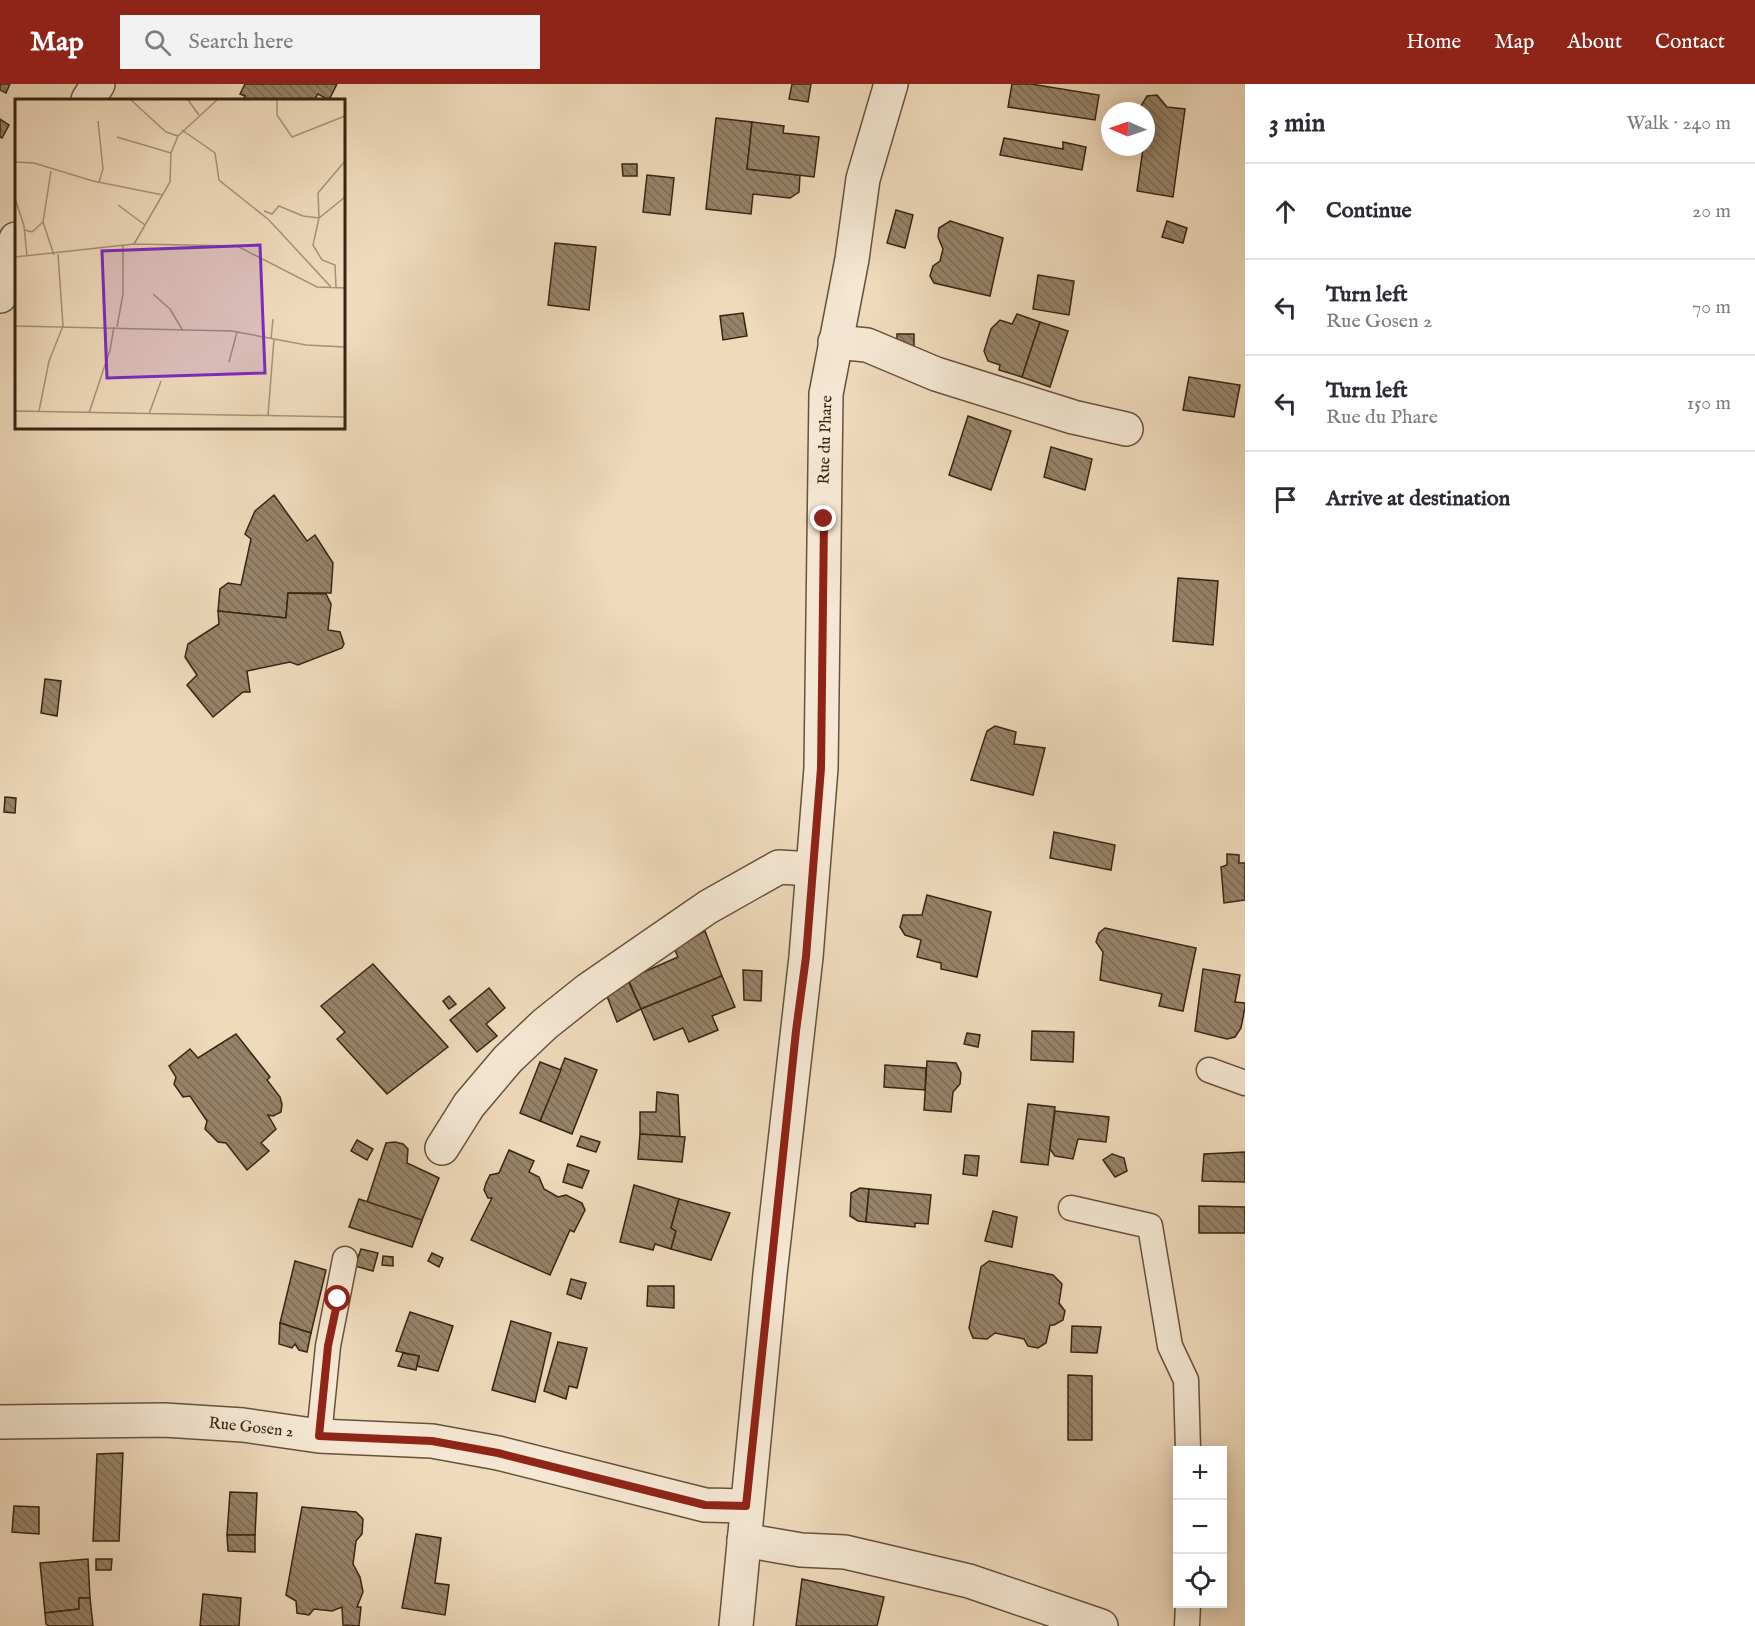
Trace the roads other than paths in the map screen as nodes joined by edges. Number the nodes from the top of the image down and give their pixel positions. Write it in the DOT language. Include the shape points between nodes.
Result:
graph roads {
  1 [pos="98,84"];
  2 [pos="891,84"];
  3 [pos="89,99"];
  4 [pos="15,243"];
  5 [pos="0,296"];
  6 [pos="835,342"];
  7 [pos="1126,429"];
  8 [pos="812,869"];
  9 [pos="1209,1070"];
  10 [pos="1245,1083"];
  11 [pos="442,1148"];
  12 [pos="1071,1209"];
  13 [pos="345,1259"];
  14 [pos="0,1422"];
  15 [pos="319,1436"];
  16 [pos="1188,1446"];
  17 [pos="746,1506"];
  18 [pos="744,1540"];
  19 [pos="1188,1608"];
  20 [pos="736,1626"];
  21 [pos="1101,1626"];
  22 [pos="1187,1626"];
  1 -- 3 [label="street"];
  2 -- 6 [label="street, Rue du Phare" via="863,179"];
  4 -- 5 [label="street"];
  6 -- 7 [label="street" via="867,345 936,374 1073,417"];
  6 -- 8 [label="street, Rue du Phare" via="826,394 821,768"];
  8 -- 11 [label="street" via="779,867 708,907 589,988 508,1059 469,1105"];
  8 -- 17 [label="street, Rue du Phare" via="806,957"];
  9 -- 10 [label="lane"];
  12 -- 16 [label="lane" via="1150,1226 1170,1346 1186,1380"];
  13 -- 15 [label="lane" via="328,1346"];
  14 -- 15 [label="street, Rue Gosen 2" via="164,1420 243,1425"];
  15 -- 17 [label="street, Rue Gosen 2" via="432,1441 498,1453 705,1505"];
  17 -- 18 [label="street, Rue du Phare"];
  18 -- 20 [label="street, Rue du Phare"];
  18 -- 21 [label="street" via="801,1550 845,1552 969,1581"];
  19 -- 22 [label="lane"];
}
